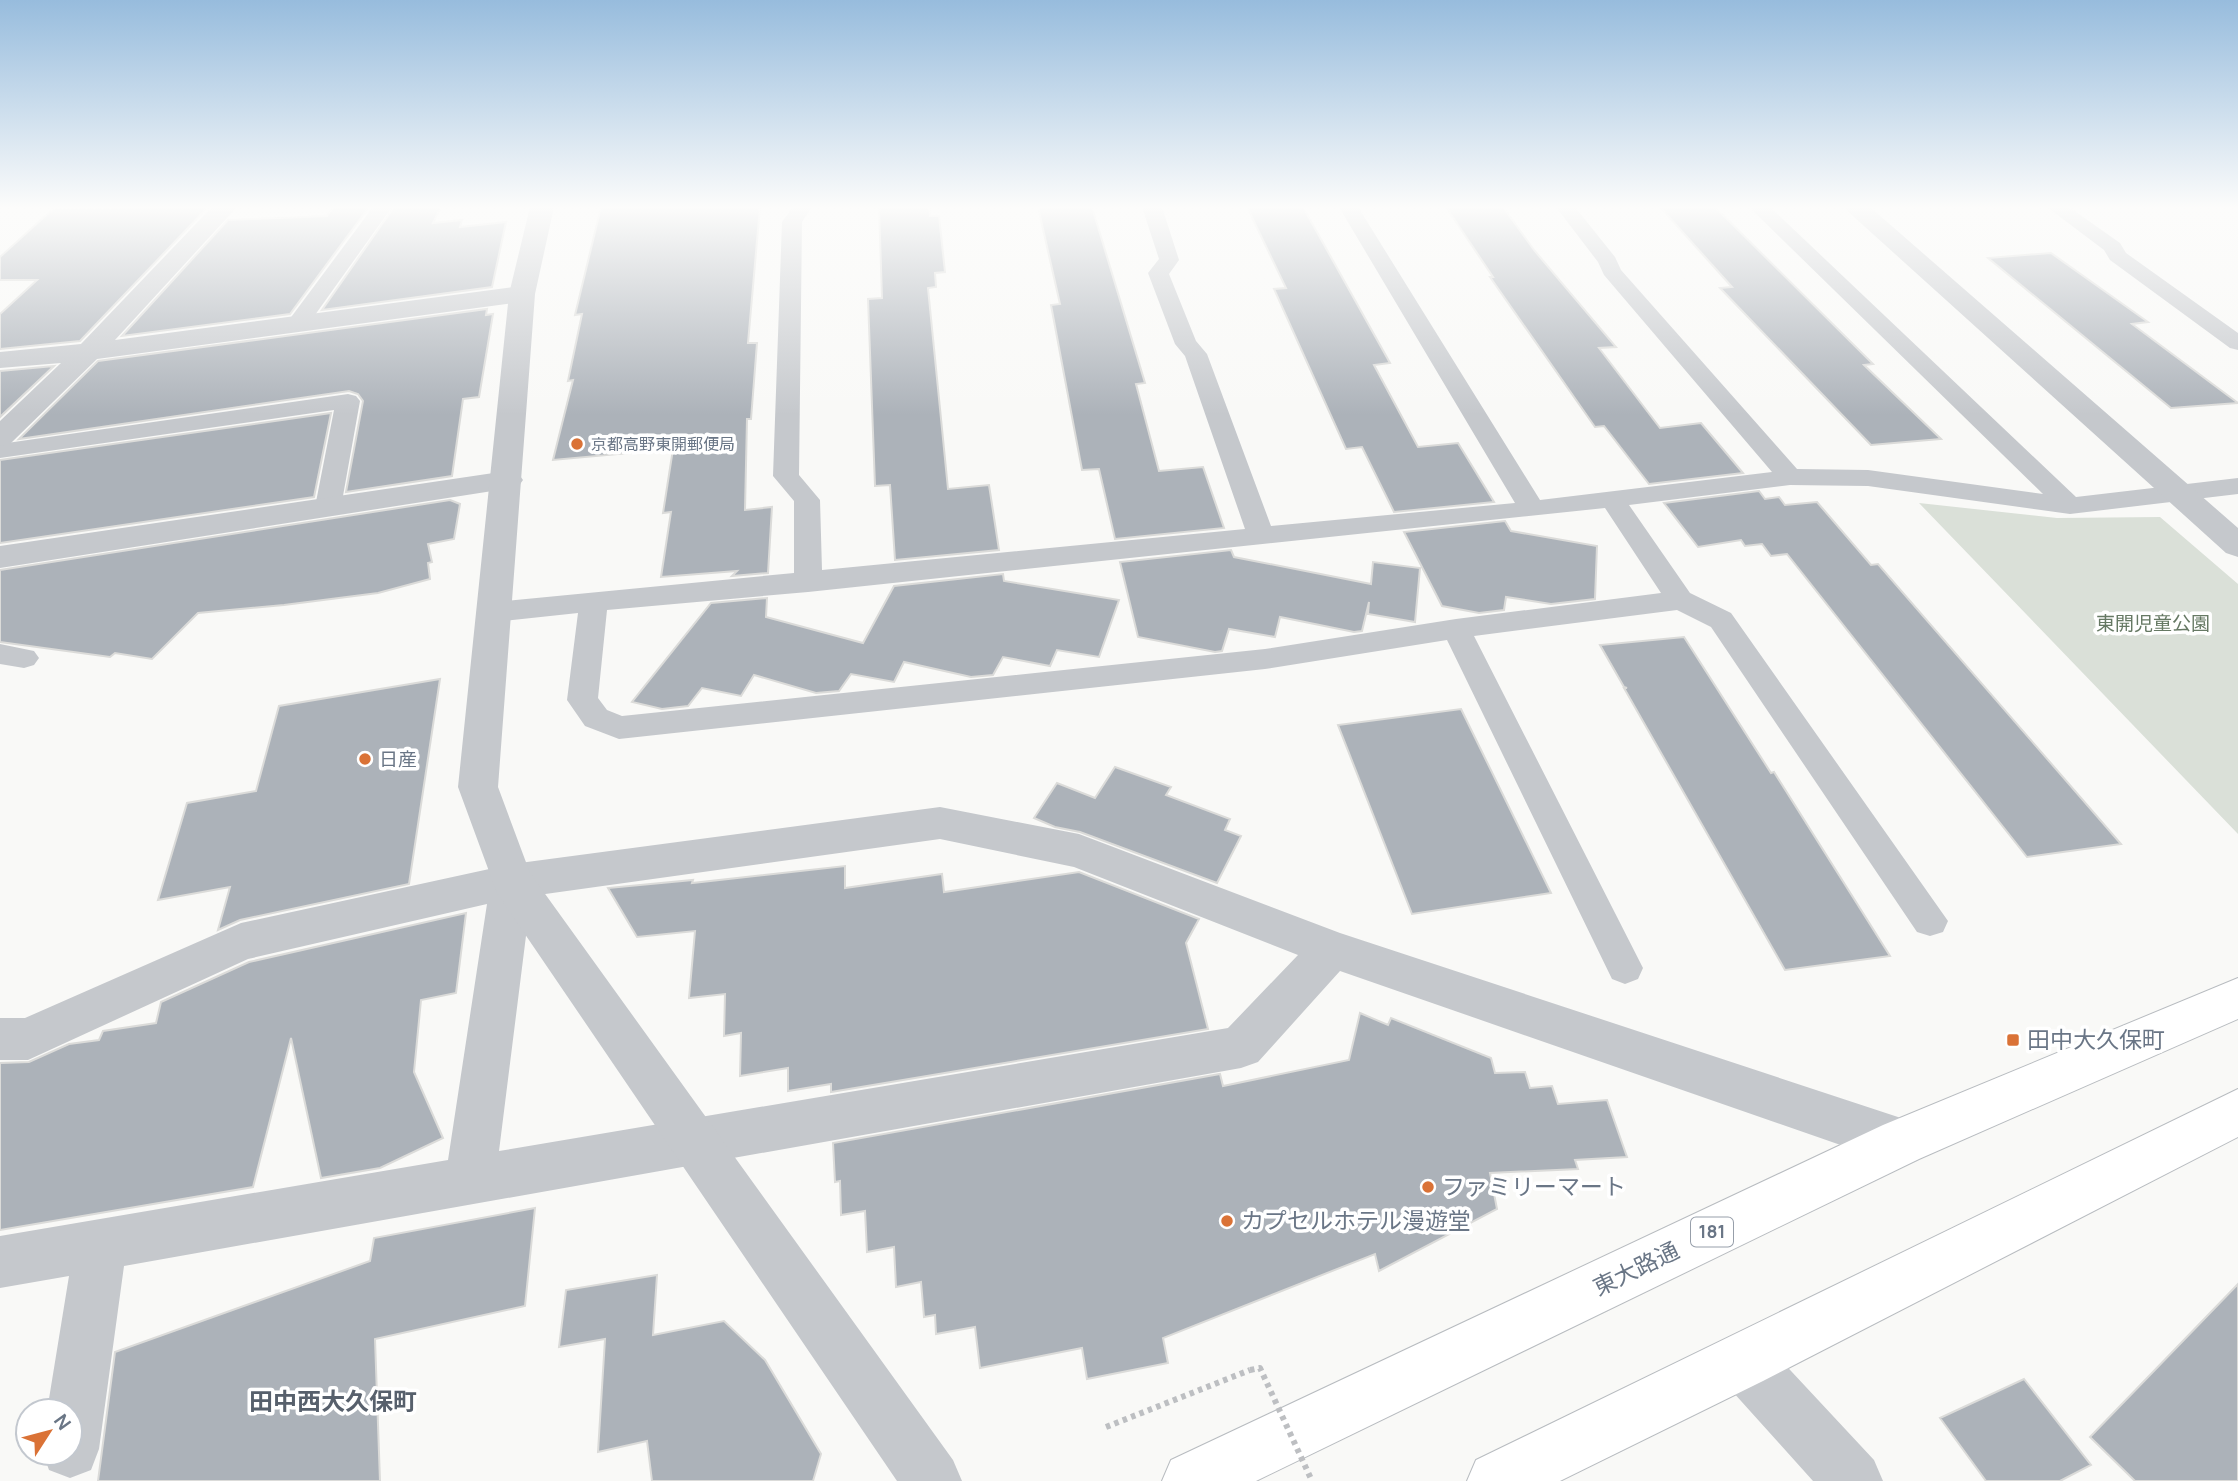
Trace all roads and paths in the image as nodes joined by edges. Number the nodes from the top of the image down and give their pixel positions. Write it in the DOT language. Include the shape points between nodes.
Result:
graph roads {
  1 [pos="160,276"];
  2 [pos="332,276"];
  3 [pos="526,276"];
  4 [pos="791,276"];
  5 [pos="1159,276"];
  6 [pos="1390,276"];
  7 [pos="1615,276"];
  8 [pos="1830,276"];
  9 [pos="1932,276"];
  10 [pos="2145,276"];
  11 [pos="522,294"];
  12 [pos="297,324"];
  13 [pos="2238,343"];
  14 [pos="89,352"];
  15 [pos="0,360"];
  16 [pos="0,437"];
  17 [pos="0,451"];
  18 [pos="1790,477"];
  19 [pos="507,480"];
  20 [pos="2238,486"];
  21 [pos="2176,494"];
  22 [pos="1612,499"];
  23 [pos="2070,506"];
  24 [pos="328,507"];
  25 [pos="1532,509"];
  26 [pos="1261,536"];
  27 [pos="2238,546"];
  28 [pos="0,557"];
  29 [pos="808,583"];
  30 [pos="1680,600"];
  31 [pos="594,601"];
  32 [pos="495,612"];
  33 [pos="1456,629"];
  34 [pos="512,881"];
  35 [pos="1930,922"];
  36 [pos="1332,949"];
  37 [pos="1625,968"];
  38 [pos="2238,998"];
  39 [pos="0,1039"];
  40 [pos="2238,1112"];
  41 [pos="696,1140"];
  42 [pos="1901,1142"];
  43 [pos="471,1180"];
  44 [pos="101,1244"];
  45 [pos="0,1262"];
  46 [pos="1743,1362"];
  47 [pos="78,1397"];
  48 [pos="1106,1427"];
  49 [pos="932,1481"];
  50 [pos="1192,1481"];
  51 [pos="1312,1481"];
  52 [pos="1497,1481"];
  53 [pos="1853,1481"];
  1 -- 14 [label="street"];
  2 -- 12 [label="lane"];
  3 -- 11 [label="street"];
  4 -- 29 [label="lane" via="786,476 807,500"];
  5 -- 26 [label="lane" via="1186,344 1196,354"];
  6 -- 25 [label="lane"];
  7 -- 18 [label="lane"];
  8 -- 23 [label="lane"];
  9 -- 21 [label="street"];
  10 -- 13 [label="lane"];
  11 -- 12 [label="street"];
  11 -- 19 [label="street"];
  12 -- 14 [label="street"];
  14 -- 15 [label="street"];
  14 -- 16 [label="street"];
  17 -- 24 [label="lane" via="348,401"];
  18 -- 22 [label="lane"];
  18 -- 23 [label="lane" via="1868,478"];
  19 -- 24 [label="street"];
  19 -- 32 [label="street"];
  20 -- 21 [label="lane"];
  21 -- 23 [label="lane"];
  21 -- 27 [label="street"];
  22 -- 25 [label="lane"];
  22 -- 30 [label="lane"];
  24 -- 28 [label="street"];
  25 -- 26 [label="lane"];
  26 -- 29 [label="lane"];
  29 -- 31 [label="lane"];
  30 -- 33 [label="lane"];
  30 -- 35 [label="lane" via="1721,620"];
  31 -- 32 [label="lane"];
  31 -- 33 [label="lane" via="582,701 596,718 619,728 1265,659"];
  32 -- 34 [label="street" via="478,787"];
  33 -- 37 [label="lane"];
  34 -- 36 [label="street" via="940,823 1079,851"];
  34 -- 39 [label="street" via="241,942 28,1039"];
  34 -- 41 [label="street"];
  34 -- 43 [label="street"];
  36 -- 41 [label="street" via="1241,1047"];
  36 -- 42 [label="street"];
  38 -- 42 [label="main road, 東大路通 / 181"];
  40 -- 46 [label="main road"];
  41 -- 43 [label="street"];
  41 -- 49 [label="street"];
  42 -- 50 [label="main road, 東大路通 / 181"];
  43 -- 44 [label="street"];
  44 -- 45 [label="street"];
  44 -- 47 [label="street"];
  46 -- 52 [label="main road"];
  46 -- 53 [label="street"];
  48 -- 51 [label="path, bridge" via="1260,1368"];
}
